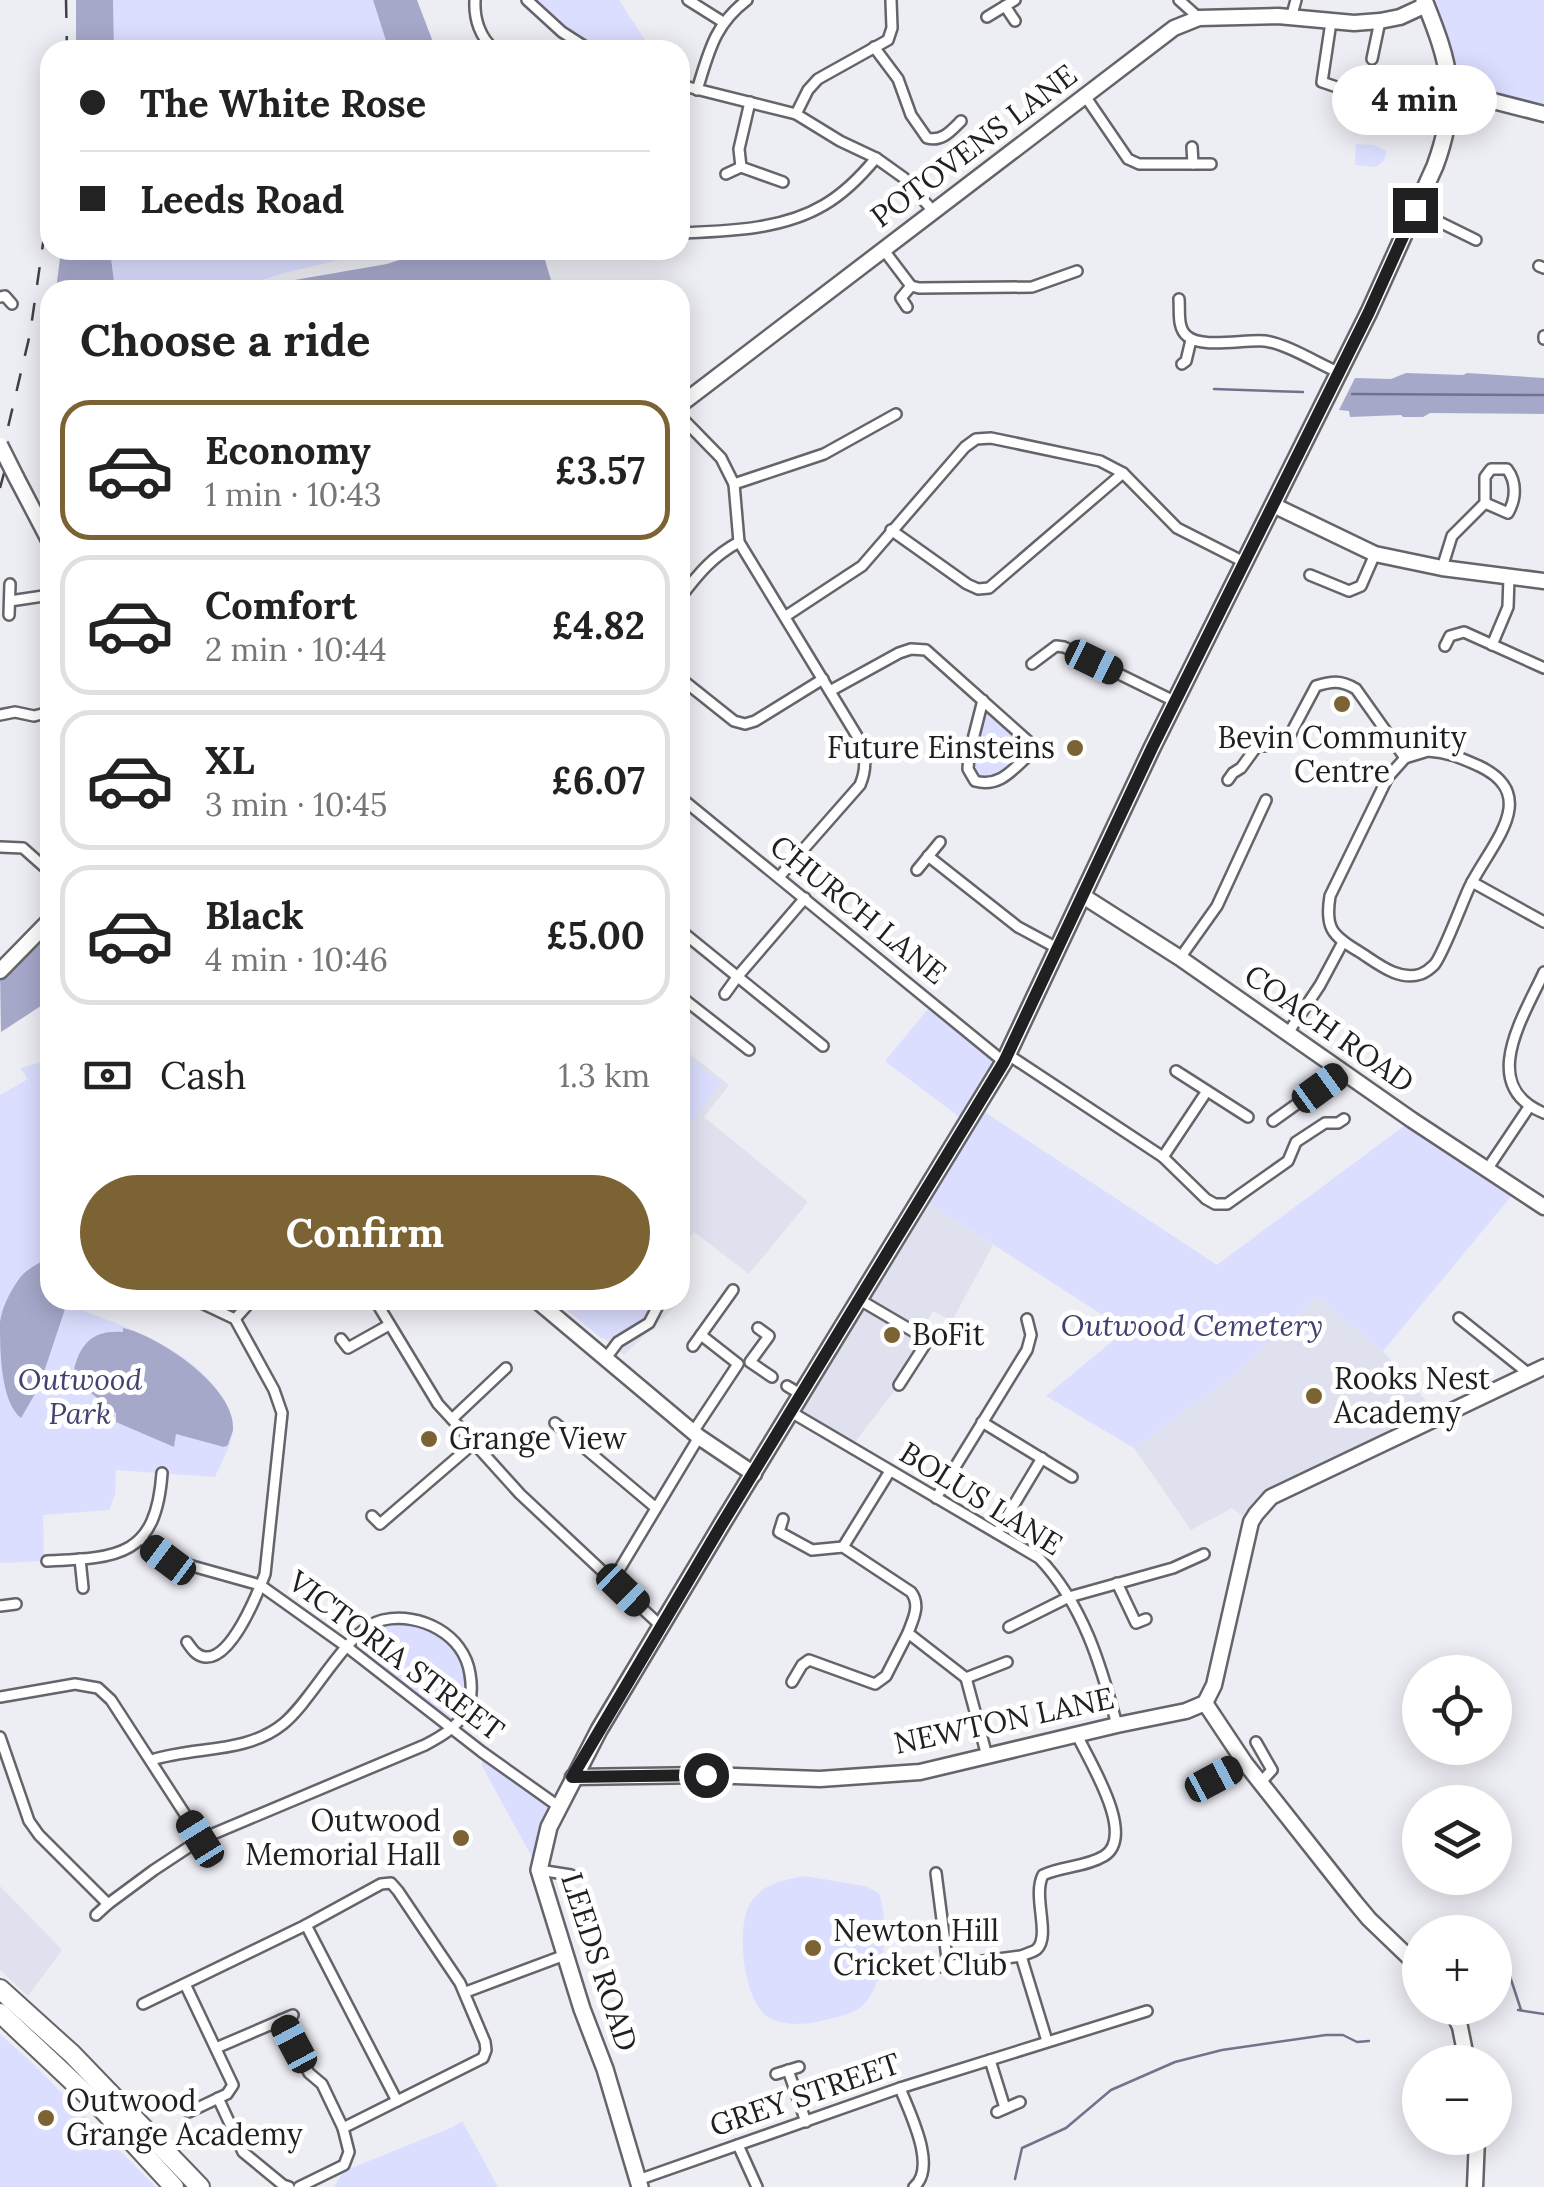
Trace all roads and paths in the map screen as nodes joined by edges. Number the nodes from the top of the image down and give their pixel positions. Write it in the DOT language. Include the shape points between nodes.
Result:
graph roads {
  1 [pos="474,0"];
  2 [pos="527,0"];
  3 [pos="688,0"];
  4 [pos="747,0"];
  5 [pos="891,0"];
  6 [pos="1016,0"];
  7 [pos="1180,0"];
  8 [pos="1296,0"];
  9 [pos="1425,2"];
  10 [pos="1006,6"];
  11 [pos="987,17"];
  12 [pos="1200,18"];
  13 [pos="1291,18"];
  14 [pos="1015,21"];
  15 [pos="1380,21"];
  16 [pos="723,22"];
  17 [pos="1332,22"];
  18 [pos="485,40"];
  19 [pos="574,40"];
  20 [pos="874,47"];
  21 [pos="1372,59"];
  22 [pos="690,88"];
  23 [pos="698,90"];
  24 [pos="1450,90"];
  25 [pos="1085,96"];
  26 [pos="750,102"];
  27 [pos="1354,107"];
  28 [pos="796,114"];
  29 [pos="1544,114"];
  30 [pos="961,122"];
  31 [pos="1192,147"];
  32 [pos="876,158"];
  33 [pos="1192,164"];
  34 [pos="1211,164"];
  35 [pos="741,167"];
  36 [pos="726,174"];
  37 [pos="782,182"];
  38 [pos="1415,210"];
  39 [pos="933,211"];
  40 [pos="690,232"];
  41 [pos="1476,240"];
  42 [pos="883,250"];
  43 [pos="1077,271"];
  44 [pos="911,286"];
  45 [pos="0,296"];
  46 [pos="1180,298"];
  47 [pos="12,304"];
  48 [pos="907,307"];
  49 [pos="1191,340"];
  50 [pos="1182,364"];
  51 [pos="1338,372"];
  52 [pos="690,397"];
  53 [pos="896,414"];
  54 [pos="690,426"];
  55 [pos="0,444"];
  56 [pos="1124,473"];
  57 [pos="734,484"];
  58 [pos="1485,504"];
  59 [pos="1272,505"];
  60 [pos="40,523"];
  61 [pos="891,530"];
  62 [pos="739,542"];
  63 [pos="1375,554"];
  64 [pos="1244,562"];
  65 [pos="1442,568"];
  66 [pos="1310,575"];
  67 [pos="1508,578"];
  68 [pos="1544,581"];
  69 [pos="10,584"];
  70 [pos="690,585"];
  71 [pos="40,596"];
  72 [pos="10,601"];
  73 [pos="8,615"];
  74 [pos="786,616"];
  75 [pos="1492,645"];
  76 [pos="1446,646"];
  77 [pos="1032,664"];
  78 [pos="1544,668"];
  79 [pos="823,678"];
  80 [pos="690,686"];
  81 [pos="830,691"];
  82 [pos="983,700"];
  83 [pos="1176,702"];
  84 [pos="40,714"];
  85 [pos="0,715"];
  86 [pos="1405,758"];
  87 [pos="1228,780"];
  88 [pos="1266,800"];
  89 [pos="690,805"];
  90 [pos="940,842"];
  91 [pos="0,847"];
  92 [pos="928,856"];
  93 [pos="40,863"];
  94 [pos="917,870"];
  95 [pos="780,876"];
  96 [pos="1472,882"];
  97 [pos="1082,896"];
  98 [pos="805,898"];
  99 [pos="1544,922"];
  100 [pos="40,930"];
  101 [pos="690,938"];
  102 [pos="1344,942"];
  103 [pos="1057,948"];
  104 [pos="1180,958"];
  105 [pos="0,970"];
  106 [pos="1544,972"];
  107 [pos="738,976"];
  108 [pos="726,994"];
  109 [pos="690,1004"];
  110 [pos="1288,1033"];
  111 [pos="823,1046"];
  112 [pos="749,1050"];
  113 [pos="1006,1058"];
  114 [pos="1176,1071"];
  115 [pos="1342,1071"];
  116 [pos="1207,1091"];
  117 [pos="1529,1107"];
  118 [pos="1544,1113"];
  119 [pos="1248,1117"];
  120 [pos="1344,1118"];
  121 [pos="1273,1121"];
  122 [pos="1163,1157"];
  123 [pos="1488,1168"];
  124 [pos="1544,1207"];
  125 [pos="733,1290"];
  126 [pos="860,1300"];
  127 [pos="216,1310"];
  128 [pos="243,1310"];
  129 [pos="380,1310"];
  130 [pos="548,1310"];
  131 [pos="656,1310"];
  132 [pos="1459,1318"];
  133 [pos="234,1319"];
  134 [pos="1027,1319"];
  135 [pos="389,1325"];
  136 [pos="758,1328"];
  137 [pos="701,1335"];
  138 [pos="342,1338"];
  139 [pos="693,1346"];
  140 [pos="606,1358"];
  141 [pos="1544,1367"];
  142 [pos="506,1368"];
  143 [pos="1529,1374"];
  144 [pos="772,1376"];
  145 [pos="787,1386"];
  146 [pos="899,1386"];
  147 [pos="802,1395"];
  148 [pos="792,1412"];
  149 [pos="452,1419"];
  150 [pos="982,1422"];
  151 [pos="555,1423"];
  152 [pos="696,1434"];
  153 [pos="474,1443"];
  154 [pos="1042,1458"];
  155 [pos="890,1470"];
  156 [pos="162,1472"];
  157 [pos="754,1474"];
  158 [pos="1072,1477"];
  159 [pos="161,1488"];
  160 [pos="175,1489"];
  161 [pos="936,1498"];
  162 [pos="656,1508"];
  163 [pos="372,1516"];
  164 [pos="783,1519"];
  165 [pos="997,1532"];
  166 [pos="142,1539"];
  167 [pos="842,1547"];
  168 [pos="1204,1554"];
  169 [pos="80,1560"];
  170 [pos="48,1561"];
  171 [pos="613,1580"];
  172 [pos="1117,1583"];
  173 [pos="260,1586"];
  174 [pos="83,1588"];
  175 [pos="1070,1598"];
  176 [pos="16,1604"];
  177 [pos="0,1606"];
  178 [pos="1146,1619"];
  179 [pos="1009,1626"];
  180 [pos="662,1627"];
  181 [pos="908,1633"];
  182 [pos="187,1642"];
  183 [pos="347,1648"];
  184 [pos="1007,1662"];
  185 [pos="966,1678"];
  186 [pos="792,1682"];
  187 [pos="0,1697"];
  188 [pos="1205,1703"];
  189 [pos="1117,1725"];
  190 [pos="451,1730"];
  191 [pos="1077,1734"];
  192 [pos="0,1738"];
  193 [pos="1256,1742"];
  194 [pos="987,1756"];
  195 [pos="152,1760"];
  196 [pos="1246,1763"];
  197 [pos="572,1777"];
  198 [pos="1214,1779"];
  199 [pos="1260,1782"];
  200 [pos="558,1806"];
  201 [pos="200,1839"];
  202 [pos="539,1870"];
  203 [pos="936,1873"];
  204 [pos="571,1875"];
  205 [pos="108,1904"];
  206 [pos="96,1916"];
  207 [pos="306,1925"];
  208 [pos="1402,1951"];
  209 [pos="565,1955"];
  210 [pos="1022,1956"];
  211 [pos="948,1966"];
  212 [pos="893,1973"];
  213 [pos="185,1984"];
  214 [pos="0,1989"];
  215 [pos="466,1992"];
  216 [pos="142,2004"];
  217 [pos="1147,2011"];
  218 [pos="0,2013"];
  219 [pos="292,2015"];
  220 [pos="281,2020"];
  221 [pos="1047,2041"];
  222 [pos="216,2048"];
  223 [pos="990,2060"];
  224 [pos="776,2074"];
  225 [pos="900,2088"];
  226 [pos="218,2098"];
  227 [pos="397,2100"];
  228 [pos="1020,2102"];
  229 [pos="189,2112"];
  230 [pos="806,2122"];
  231 [pos="342,2128"];
  232 [pos="738,2145"];
  233 [pos="1476,2155"];
  234 [pos="320,2183"];
  235 [pos="639,2184"];
  236 [pos="922,2185"];
  237 [pos="174,2187"];
  238 [pos="200,2187"];
  239 [pos="289,2187"];
  240 [pos="299,2187"];
  241 [pos="757,2187"];
  242 [pos="1475,2187"];
  1 -- 18 [label="street"];
  2 -- 19 [label="street"];
  3 -- 16 [label="street"];
  4 -- 16 [label="street"];
  5 -- 20 [label="street" via="888,40"];
  6 -- 10 [label="street"];
  7 -- 12 [label="street"];
  8 -- 13 [label="street"];
  9 -- 15 [label="street, POTOVENS LANE"];
  9 -- 24 [label="main road, LEEDS ROAD" via="1444,48"];
  10 -- 11 [label="street"];
  10 -- 14 [label="street"];
  12 -- 13 [label="street, POTOVENS LANE"];
  12 -- 25 [label="street, POTOVENS LANE" via="1174,28"];
  13 -- 17 [label="street, POTOVENS LANE"];
  15 -- 17 [label="street, POTOVENS LANE"];
  15 -- 21 [label="street"];
  16 -- 23 [label="street"];
  17 -- 27 [label="street" via="1322,82 1358,89"];
  20 -- 28 [label="street" via="818,78"];
  20 -- 30 [label="street" via="898,79 926,142"];
  22 -- 23 [label="street"];
  23 -- 26 [label="street"];
  24 -- 29 [label="street"];
  24 -- 38 [label="main road, LEEDS ROAD" via="1444,141"];
  25 -- 33 [label="street" via="1128,159"];
  25 -- 39 [label="street, POTOVENS LANE"];
  26 -- 28 [label="street"];
  26 -- 35 [label="street"];
  28 -- 32 [label="street"];
  31 -- 33 [label="street"];
  32 -- 39 [label="street"];
  32 -- 40 [label="street" via="824,205 766,225"];
  33 -- 34 [label="street"];
  35 -- 36 [label="street"];
  35 -- 37 [label="street"];
  38 -- 41 [label="street"];
  38 -- 51 [label="main road, LEEDS ROAD"];
  39 -- 42 [label="street, POTOVENS LANE"];
  42 -- 44 [label="street"];
  42 -- 52 [label="street, POTOVENS LANE"];
  43 -- 44 [label="street" via="1032,287"];
  44 -- 48 [label="street" via="901,298"];
  45 -- 47 [label="street"];
  46 -- 49 [label="street" via="1180,326"];
  49 -- 50 [label="street"];
  49 -- 51 [label="street" via="1269,342"];
  51 -- 59 [label="main road, LEEDS ROAD"];
  53 -- 57 [label="street" via="824,454"];
  54 -- 57 [label="street" via="722,458"];
  55 -- 60 [label="street, bridge"];
  56 -- 61 [label="street" via="1100,461 976,439"];
  56 -- 61 [label="street" via="989,588 967,584"];
  56 -- 64 [label="street" via="1177,528"];
  57 -- 62 [label="street"];
  58 -- 58 [label="street" via="1484,477 1492,469 1508,469 1514,504 1508,513"];
  58 -- 65 [label="street" via="1452,536"];
  59 -- 63 [label="street"];
  59 -- 64 [label="main road, LEEDS ROAD"];
  61 -- 74 [label="street" via="862,566"];
  62 -- 70 [label="street"];
  62 -- 74 [label="street"];
  63 -- 65 [label="street"];
  63 -- 66 [label="street" via="1361,586 1349,590"];
  64 -- 83 [label="main road, LEEDS ROAD"];
  65 -- 67 [label="street"];
  67 -- 68 [label="street"];
  67 -- 75 [label="street" via="1508,607"];
  69 -- 72 [label="street"];
  71 -- 72 [label="street"];
  72 -- 73 [label="street"];
  74 -- 79 [label="street"];
  75 -- 76 [label="street" via="1464,632 1450,636"];
  75 -- 78 [label="street"];
  77 -- 83 [label="street" via="1060,646"];
  79 -- 80 [label="street" via="745,724"];
  79 -- 81 [label="street"];
  81 -- 82 [label="street" via="911,649 926,650"];
  81 -- 95 [label="street" via="857,736 866,768 849,800"];
  82 -- 82 [label="street" via="1028,741 1030,754 989,785 976,782 968,769"];
  83 -- 97 [label="main road, LEEDS ROAD"];
  84 -- 85 [label="street"];
  86 -- 87 [label="street" via="1356,689 1332,681 1316,686 1282,746 1257,746"];
  86 -- 96 [label="street" via="1450,752 1507,786 1507,820"];
  86 -- 102 [label="street" via="1388,776 1330,896 1326,916"];
  88 -- 104 [label="street" via="1217,906"];
  89 -- 95 [label="street, CHURCH LANE"];
  90 -- 92 [label="street"];
  91 -- 93 [label="street" via="23,848"];
  92 -- 94 [label="street"];
  92 -- 103 [label="street" via="1018,927"];
  95 -- 98 [label="street, CHURCH LANE"];
  96 -- 99 [label="street"];
  96 -- 102 [label="street" via="1435,964 1420,974 1399,975"];
  97 -- 103 [label="main road, LEEDS ROAD"];
  97 -- 104 [label="street, COACH ROAD"];
  98 -- 107 [label="street"];
  98 -- 113 [label="street, CHURCH LANE"];
  100 -- 105 [label="street"];
  101 -- 107 [label="street"];
  102 -- 110 [label="street"];
  103 -- 113 [label="main road, LEEDS ROAD"];
  104 -- 110 [label="street, COACH ROAD"];
  106 -- 117 [label="street" via="1509,1054 1516,1091"];
  107 -- 108 [label="street"];
  107 -- 111 [label="street"];
  109 -- 112 [label="street"];
  110 -- 115 [label="street, COACH ROAD"];
  113 -- 122 [label="street, CHURCH LANE"];
  113 -- 126 [label="main road, LEEDS ROAD"];
  114 -- 116 [label="street"];
  115 -- 121 [label="street"];
  115 -- 123 [label="street, COACH ROAD"];
  116 -- 119 [label="street"];
  116 -- 122 [label="street"];
  117 -- 118 [label="street"];
  117 -- 123 [label="street"];
  120 -- 122 [label="street, CHURCH LANE" via="1296,1142 1288,1161 1228,1204 1206,1199"];
  123 -- 124 [label="street, COACH ROAD"];
  125 -- 137 [label="street"];
  126 -- 146 [label="street" via="928,1340"];
  126 -- 147 [label="main road, LEEDS ROAD"];
  127 -- 133 [label="street"];
  128 -- 133 [label="street"];
  129 -- 135 [label="street"];
  130 -- 140 [label="street"];
  131 -- 140 [label="street"];
  132 -- 143 [label="street"];
  133 -- 173 [label="street" via="282,1413"];
  134 -- 150 [label="street" via="1027,1350"];
  135 -- 138 [label="street" via="348,1348"];
  135 -- 149 [label="street"];
  136 -- 144 [label="street" via="769,1336 750,1362"];
  137 -- 139 [label="street"];
  137 -- 152 [label="street" via="738,1364"];
  140 -- 152 [label="street"];
  141 -- 143 [label="street"];
  142 -- 149 [label="street"];
  143 -- 188 [label="street" via="1283,1490 1262,1506 1246,1539"];
  145 -- 147 [label="street"];
  147 -- 148 [label="main road, LEEDS ROAD"];
  148 -- 155 [label="street, BOLUS LANE"];
  148 -- 157 [label="main road, LEEDS ROAD"];
  149 -- 153 [label="street"];
  150 -- 154 [label="street"];
  150 -- 161 [label="street"];
  151 -- 162 [label="street"];
  152 -- 157 [label="street"];
  152 -- 162 [label="street"];
  153 -- 163 [label="street" via="380,1524"];
  153 -- 171 [label="street"];
  154 -- 158 [label="street"];
  154 -- 165 [label="street"];
  155 -- 161 [label="street, BOLUS LANE"];
  155 -- 167 [label="street"];
  156 -- 159 [label="street"];
  157 -- 180 [label="main road, LEEDS ROAD"];
  159 -- 160 [label="street"];
  159 -- 166 [label="street"];
  161 -- 165 [label="street, BOLUS LANE"];
  162 -- 171 [label="street"];
  164 -- 167 [label="street" via="779,1532 812,1550"];
  165 -- 175 [label="street, BOLUS LANE" via="1040,1558"];
  166 -- 169 [label="street" via="116,1554"];
  166 -- 173 [label="street, VICTORIA STREET" via="168,1560"];
  167 -- 181 [label="street" via="911,1592 916,1608"];
  168 -- 172 [label="street"];
  169 -- 170 [label="street"];
  169 -- 174 [label="street"];
  171 -- 180 [label="street"];
  172 -- 175 [label="street"];
  172 -- 178 [label="street" via="1136,1623"];
  173 -- 182 [label="street" via="232,1641 215,1656 202,1658"];
  173 -- 183 [label="street, VICTORIA STREET"];
  175 -- 179 [label="street"];
  175 -- 189 [label="street, BOLUS LANE" via="1100,1661"];
  176 -- 177 [label="street"];
  180 -- 197 [label="main road, LEEDS ROAD"];
  181 -- 185 [label="street"];
  181 -- 186 [label="street" via="875,1684 809,1660"];
  183 -- 190 [label="street, VICTORIA STREET"];
  183 -- 190 [label="street" via="379,1620 423,1621 444,1632 460,1648 472,1687 468,1708"];
  183 -- 195 [label="street" via="283,1724 252,1741"];
  184 -- 185 [label="street"];
  185 -- 194 [label="street"];
  187 -- 195 [label="street" via="75,1684 98,1688"];
  188 -- 189 [label="street, NEWTON LANE"];
  188 -- 196 [label="street"];
  189 -- 191 [label="street, NEWTON LANE"];
  190 -- 200 [label="street, VICTORIA STREET"];
  190 -- 201 [label="street"];
  191 -- 194 [label="street, NEWTON LANE"];
  191 -- 210 [label="street" via="1115,1816 1116,1841 1101,1858 1043,1875 1041,1942"];
  192 -- 205 [label="street" via="29,1822"];
  193 -- 199 [label="street" via="1272,1770"];
  194 -- 197 [label="street, NEWTON LANE" via="920,1772 820,1779"];
  195 -- 201 [label="street"];
  196 -- 198 [label="street"];
  196 -- 199 [label="street"];
  197 -- 200 [label="main road, LEEDS ROAD"];
  199 -- 208 [label="street"];
  200 -- 202 [label="main road, LEEDS ROAD"];
  201 -- 205 [label="street"];
  202 -- 204 [label="street"];
  202 -- 209 [label="main road, LEEDS ROAD"];
  203 -- 211 [label="street"];
  205 -- 206 [label="street"];
  207 -- 213 [label="street"];
  207 -- 215 [label="street" via="390,1883"];
  207 -- 227 [label="street"];
  209 -- 215 [label="street"];
  209 -- 235 [label="main road, LEEDS ROAD"];
  210 -- 211 [label="street"];
  210 -- 221 [label="street"];
  211 -- 212 [label="street"];
  213 -- 216 [label="street"];
  213 -- 222 [label="street"];
  214 -- 238 [label="highway"];
  215 -- 227 [label="street" via="485,2042 482,2058"];
  217 -- 221 [label="street, GREY STREET"];
  218 -- 237 [label="highway"];
  219 -- 220 [label="street"];
  220 -- 222 [label="street"];
  220 -- 231 [label="street"];
  221 -- 223 [label="street, GREY STREET"];
  222 -- 226 [label="street" via="233,2085"];
  223 -- 225 [label="street, GREY STREET"];
  223 -- 228 [label="street" via="1001,2110"];
  224 -- 230 [label="street" via="794,2069"];
  225 -- 230 [label="street, GREY STREET"];
  225 -- 236 [label="street" via="923,2151"];
  226 -- 229 [label="street"];
  226 -- 239 [label="street" via="243,2152"];
  227 -- 231 [label="street"];
  230 -- 232 [label="street, GREY STREET"];
  231 -- 234 [label="street" via="350,2152"];
  232 -- 235 [label="street, GREY STREET"];
  232 -- 241 [label="street"];
  233 -- 242 [label="street"];
  234 -- 240 [label="street"];
}
